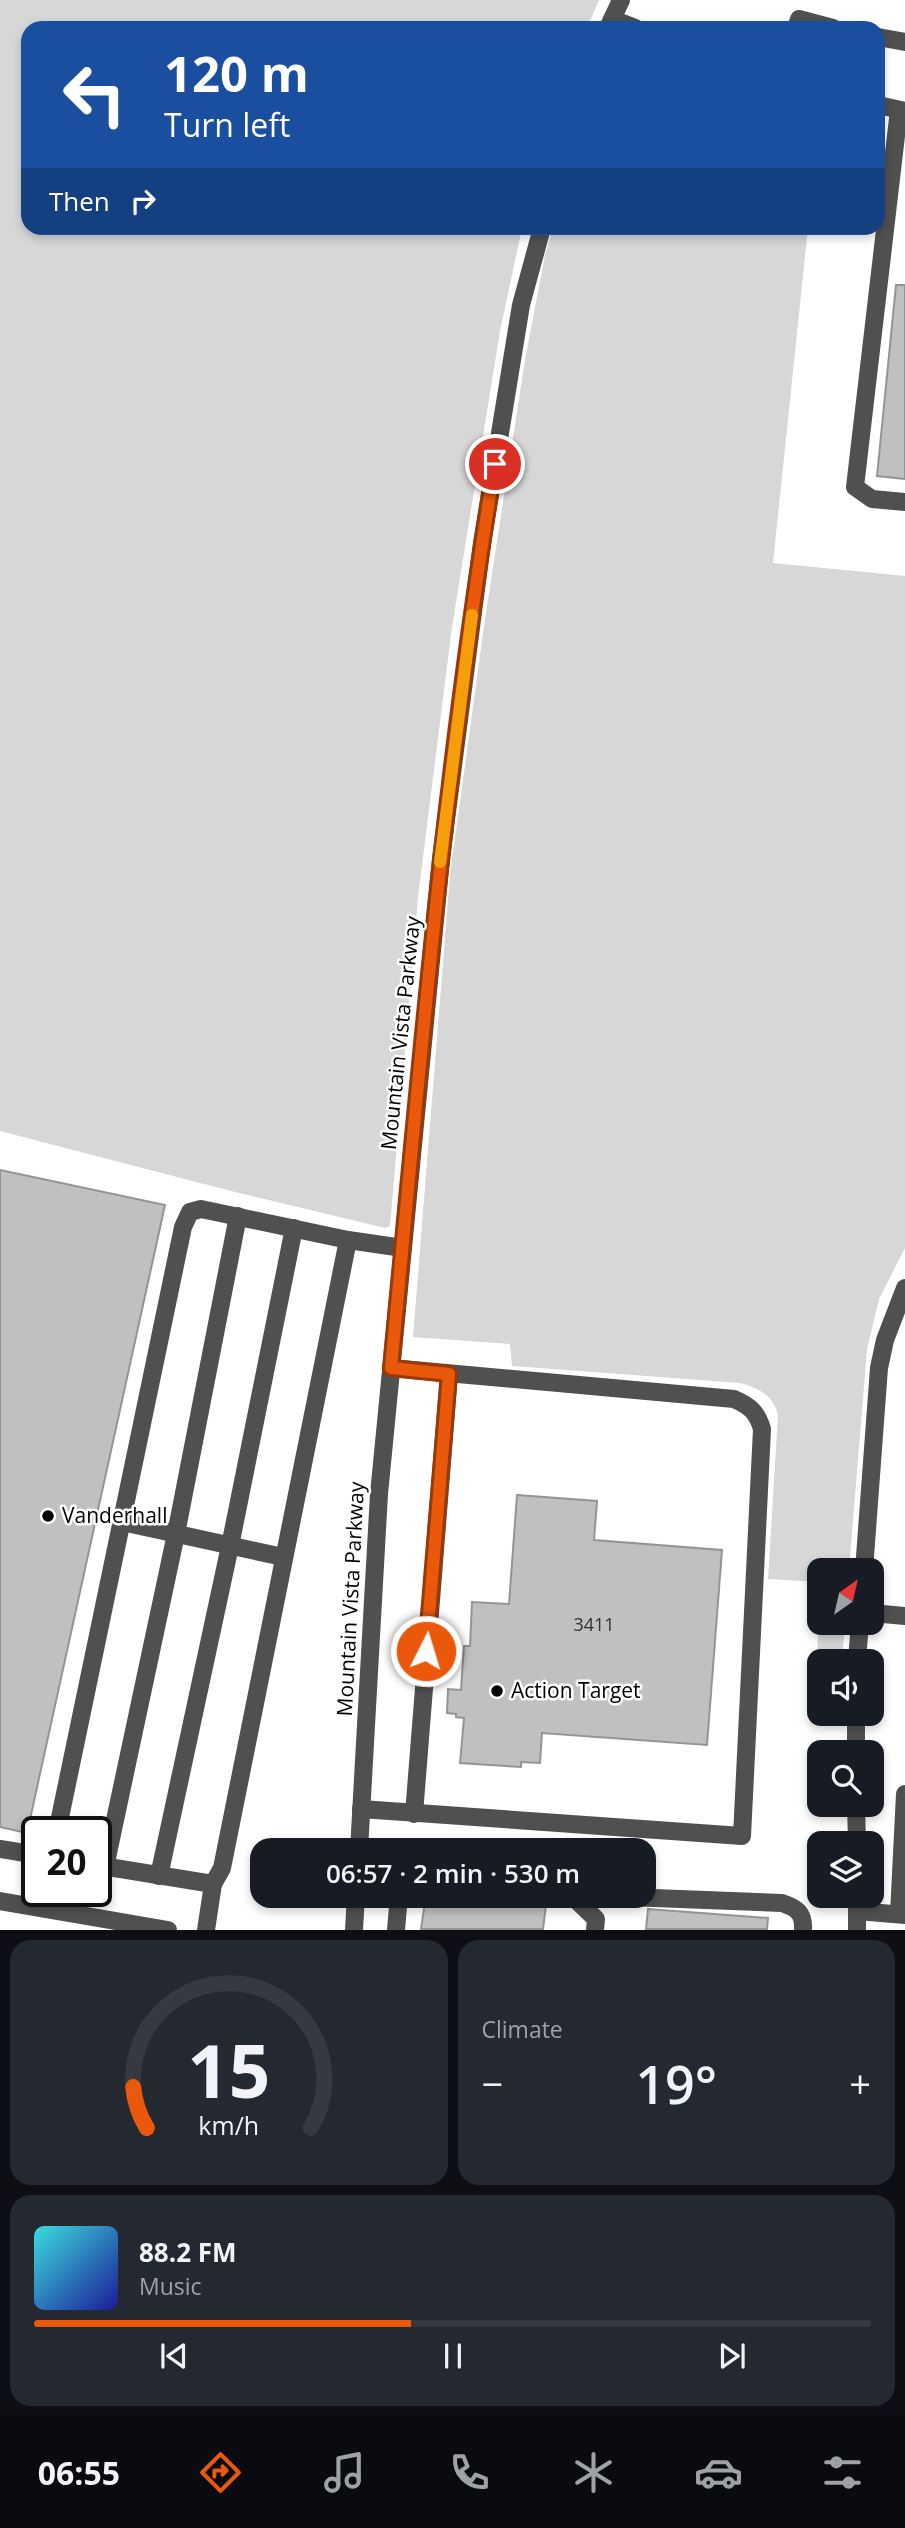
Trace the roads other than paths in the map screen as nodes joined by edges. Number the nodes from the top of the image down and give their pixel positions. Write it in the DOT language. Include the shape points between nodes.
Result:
graph roads {
  1 [pos="621,0"];
  2 [pos="611,21"];
  3 [pos="885,38"];
  4 [pos="905,42"];
  5 [pos="902,110"];
  6 [pos="899,169"];
  7 [pos="540,235"];
  8 [pos="905,502"];
  9 [pos="238,1216"];
  10 [pos="294,1228"];
  11 [pos="348,1240"];
  12 [pos="403,1248"];
  13 [pos="905,1288"];
  14 [pos="391,1368"];
  15 [pos="449,1374"];
  16 [pos="122,1522"];
  17 [pos="176,1534"];
  18 [pos="230,1546"];
  19 [pos="283,1557"];
  20 [pos="865,1558"];
  21 [pos="884,1614"];
  22 [pos="905,1616"];
  23 [pos="905,1794"];
  24 [pos="361,1809"];
  25 [pos="414,1814"];
  26 [pos="60,1816"];
  27 [pos="112,1817"];
  28 [pos="360,1838"];
  29 [pos="0,1849"];
  30 [pos="21,1852"];
  31 [pos="112,1868"];
  32 [pos="159,1876"];
  33 [pos="213,1884"];
  34 [pos="656,1898"];
  35 [pos="0,1901"];
  36 [pos="355,1908"];
  37 [pos="398,1908"];
  38 [pos="585,1908"];
  39 [pos="857,1908"];
  40 [pos="877,1908"];
  41 [pos="902,1914"];
  42 [pos="168,1930"];
  43 [pos="206,1930"];
  44 [pos="354,1930"];
  45 [pos="396,1930"];
  46 [pos="595,1930"];
  47 [pos="803,1930"];
  48 [pos="857,1930"];
  1 -- 2 [label="street"];
  3 -- 4 [label="street"];
  5 -- 6 [label="street"];
  6 -- 8 [label="street" via="855,486 872,499"];
  7 -- 12 [label="street, Mountain Vista Parkway" via="521,305 482,543 441,858"];
  9 -- 10 [label="street"];
  9 -- 16 [label="street" via="201,1209 190,1212 183,1227"];
  9 -- 17 [label="street"];
  10 -- 11 [label="street"];
  10 -- 18 [label="street"];
  11 -- 12 [label="street"];
  11 -- 19 [label="street"];
  12 -- 14 [label="street, Mountain Vista Parkway"];
  13 -- 20 [label="street" via="879,1368"];
  14 -- 15 [label="street"];
  14 -- 24 [label="street, Mountain Vista Parkway"];
  15 -- 25 [label="street"];
  15 -- 25 [label="street" via="734,1399 757,1415 762,1429 742,1836"];
  16 -- 17 [label="street"];
  16 -- 26 [label="street"];
  17 -- 18 [label="street"];
  17 -- 27 [label="street"];
  18 -- 19 [label="street"];
  18 -- 32 [label="street"];
  19 -- 33 [label="street" via="222,1868"];
  21 -- 22 [label="street"];
  23 -- 41 [label="street"];
  24 -- 25 [label="street"];
  24 -- 28 [label="street, Mountain Vista Parkway"];
  29 -- 30 [label="street"];
  31 -- 32 [label="street"];
  32 -- 33 [label="street"];
  33 -- 43 [label="street"];
  34 -- 47 [label="street" via="782,1903 796,1908"];
  35 -- 42 [label="street"];
  36 -- 44 [label="street"];
  37 -- 45 [label="street"];
  38 -- 46 [label="street" via="596,1919"];
  39 -- 48 [label="street"];
  40 -- 41 [label="street"];
}
